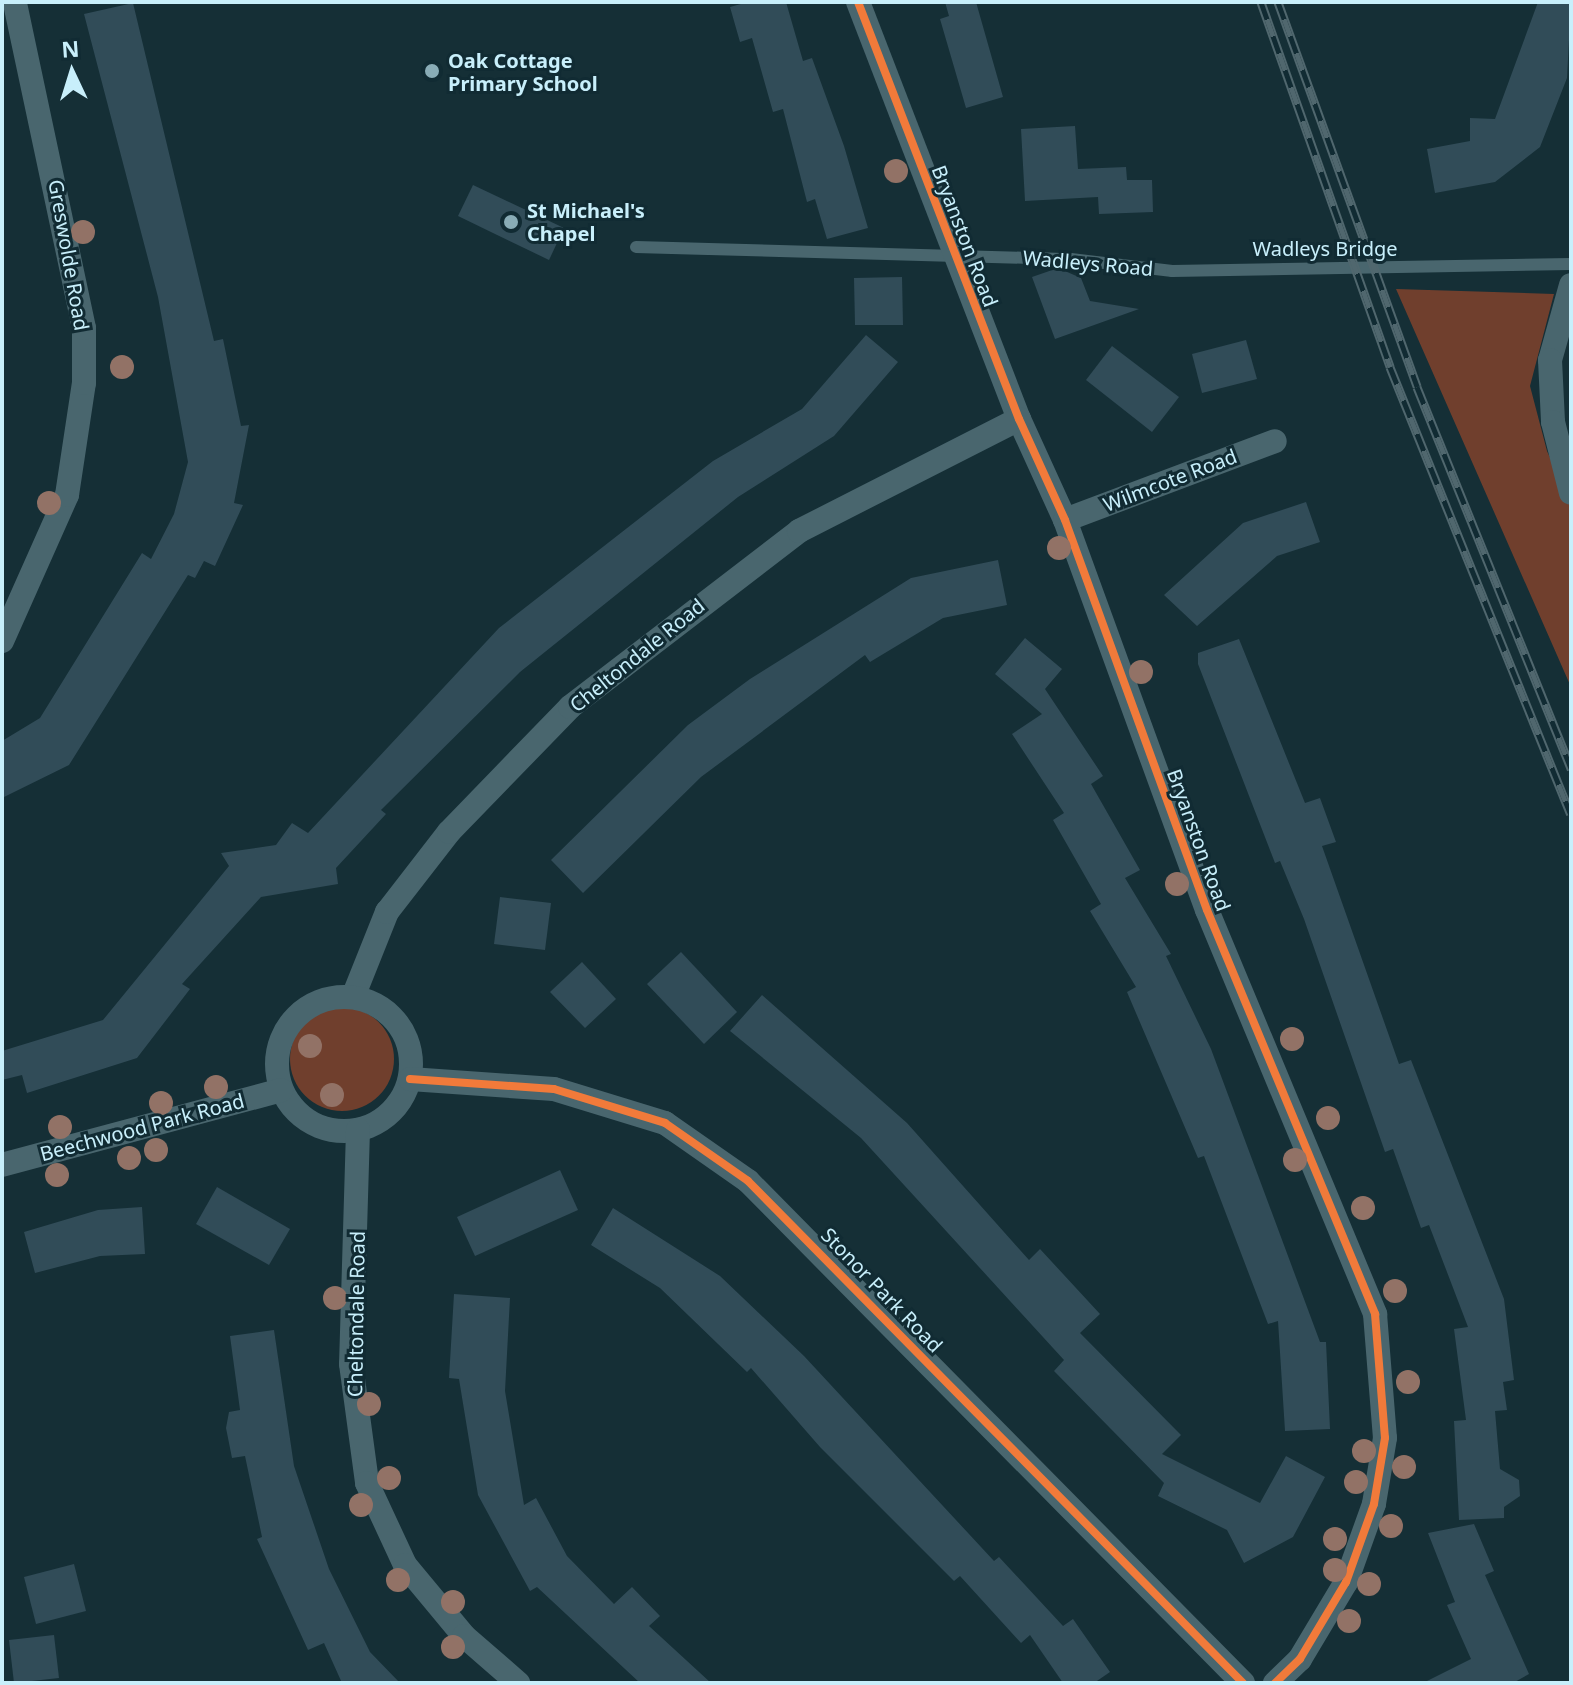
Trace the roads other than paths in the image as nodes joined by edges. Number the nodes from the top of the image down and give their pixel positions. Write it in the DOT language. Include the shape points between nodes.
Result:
graph roads {
  1 [pos="15,2"];
  2 [pos="858,2"];
  3 [pos="636,247"];
  4 [pos="955,253"];
  5 [pos="1571,264"];
  6 [pos="1221,267"];
  7 [pos="1571,285"];
  8 [pos="1019,419"];
  9 [pos="1275,441"];
  10 [pos="1571,493"];
  11 [pos="1065,520"];
  12 [pos="2,641"];
  13 [pos="353,997"];
  14 [pos="410,1079"];
  15 [pos="281,1090"];
  16 [pos="358,1130"];
  17 [pos="2,1165"];
  18 [pos="518,1683"];
  19 [pos="1243,1683"];
  20 [pos="1275,1683"];
  1 -- 12 [label="street, Greswolde Road" via="84,328 84,383 67,495"];
  2 -- 4 [label="street, Bryanston Road"];
  3 -- 4 [label="lane, Wadleys Road"];
  4 -- 6 [label="lane, Wadleys Road" via="1172,271"];
  4 -- 8 [label="street, Bryanston Road"];
  5 -- 6 [label="lane, Wadleys Bridge"];
  7 -- 10 [label="street" via="1550,360 1553,422"];
  8 -- 11 [label="street, Bryanston Road"];
  8 -- 13 [label="street, Cheltondale Road" via="799,531 570,707 449,832 387,912"];
  9 -- 11 [label="street, Wilmcote Road"];
  11 -- 20 [label="street, Bryanston Road" via="1207,910 1375,1314 1385,1438 1374,1504 1346,1582 1300,1659"];
  13 -- 14 [label="street" via="371,1002 399,1025 411,1060"];
  13 -- 15 [label="street" via="318,1001 290,1023 276,1055"];
  14 -- 16 [label="street" via="385,1117"];
  14 -- 19 [label="street, Stonor Park Road" via="554,1089 665,1123 748,1181"];
  15 -- 16 [label="street" via="312,1124"];
  15 -- 17 [label="street, Beechwood Park Road"];
  16 -- 18 [label="street, Cheltondale Road" via="351,1364 367,1483 405,1565 464,1636"];
}
